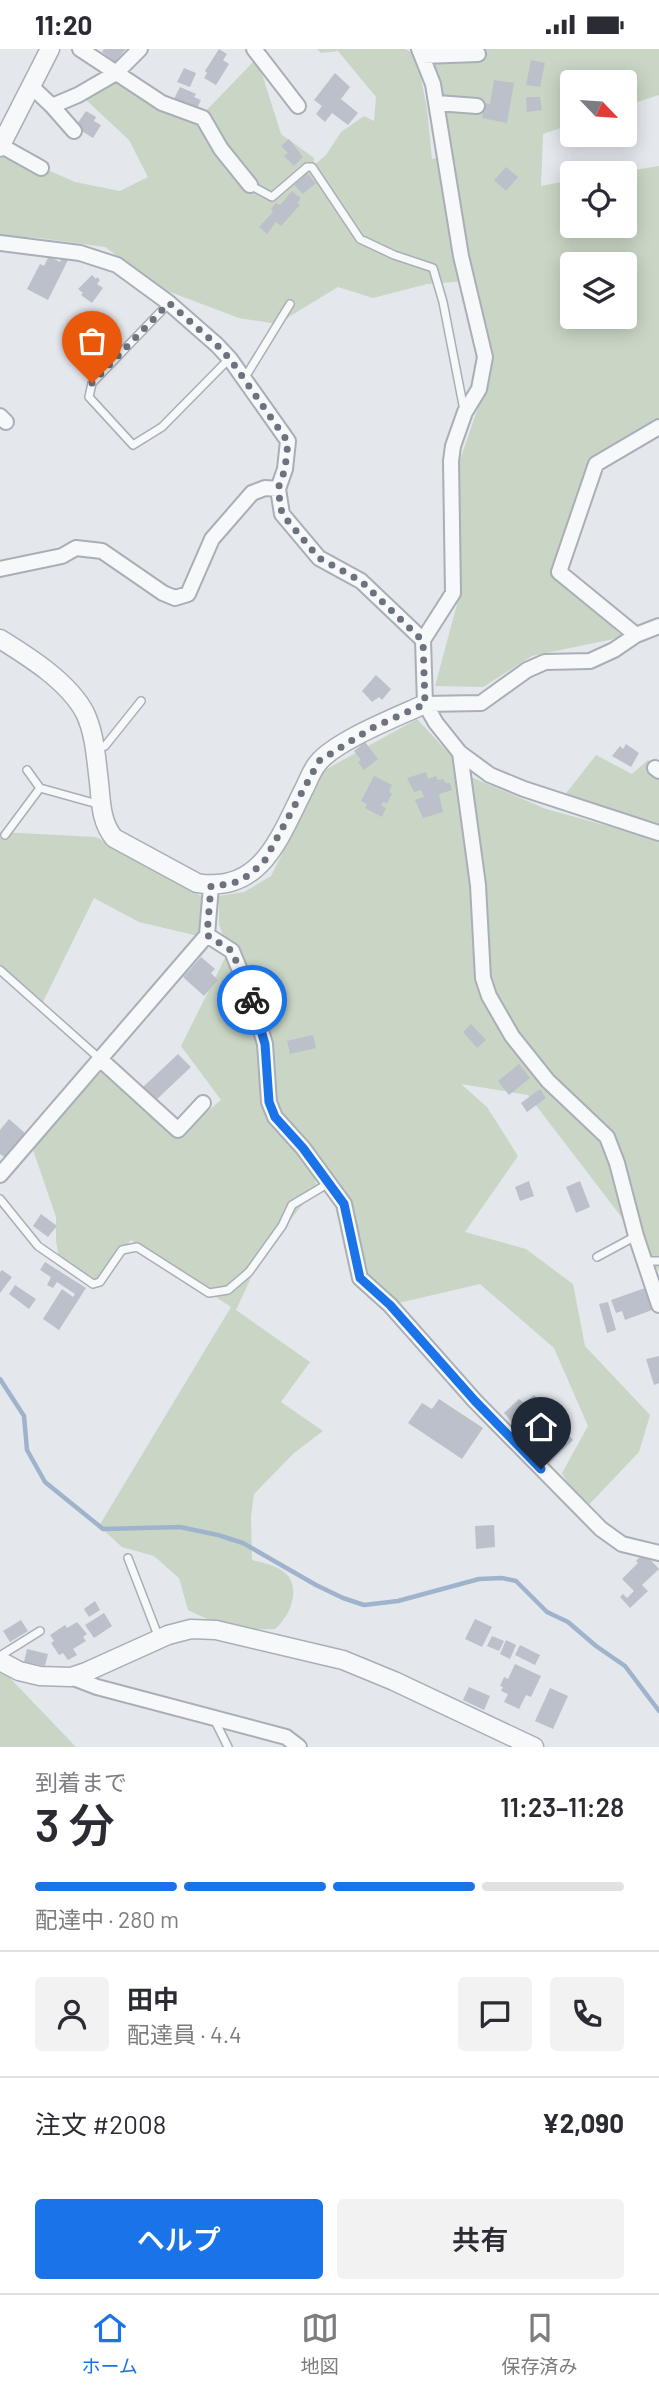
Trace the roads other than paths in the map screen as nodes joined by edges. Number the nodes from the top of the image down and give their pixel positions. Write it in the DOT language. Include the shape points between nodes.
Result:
graph roads {
  1 [pos="50,49"];
  2 [pos="80,49"];
  3 [pos="140,49"];
  4 [pos="254,49"];
  5 [pos="420,53"];
  6 [pos="478,54"];
  7 [pos="116,73"];
  8 [pos="31,86"];
  9 [pos="437,103"];
  10 [pos="52,106"];
  11 [pos="298,106"];
  12 [pos="477,106"];
  13 [pos="74,131"];
  14 [pos="0,146"];
  15 [pos="41,168"];
  16 [pos="250,185"];
  17 [pos="0,243"];
  18 [pos="169,303"];
  19 [pos="290,304"];
  20 [pos="230,359"];
  21 [pos="244,379"];
  22 [pos="465,412"];
  23 [pos="659,427"];
  24 [pos="278,489"];
  25 [pos="0,569"];
  26 [pos="659,626"];
  27 [pos="636,635"];
  28 [pos="0,639"];
  29 [pos="423,641"];
  30 [pos="141,701"];
  31 [pos="425,704"];
  32 [pos="95,749"];
  33 [pos="460,753"];
  34 [pos="27,770"];
  35 [pos="40,788"];
  36 [pos="101,806"];
  37 [pos="659,833"];
  38 [pos="5,835"];
  39 [pos="211,886"];
  40 [pos="207,935"];
  41 [pos="0,970"];
  42 [pos="100,1059"];
  43 [pos="203,1103"];
  44 [pos="0,1175"];
  45 [pos="328,1183"];
  46 [pos="0,1199"];
  47 [pos="636,1236"];
  48 [pos="597,1257"];
  49 [pos="652,1261"];
  50 [pos="659,1305"];
  51 [pos="659,1553"];
  52 [pos="128,1557"];
  53 [pos="40,1631"];
  54 [pos="159,1639"];
  55 [pos="0,1656"];
  56 [pos="0,1661"];
  57 [pos="71,1678"];
  58 [pos="213,1718"];
  59 [pos="228,1747"];
  60 [pos="299,1747"];
  61 [pos="534,1747"];
  1 -- 8 [label="street"];
  2 -- 7 [label="street"];
  3 -- 7 [label="street"];
  4 -- 11 [label="street"];
  5 -- 6 [label="street"];
  5 -- 9 [label="street"];
  7 -- 10 [label="street"];
  7 -- 16 [label="street" via="162,103 203,118"];
  8 -- 10 [label="street"];
  8 -- 14 [label="street"];
  9 -- 12 [label="street"];
  9 -- 22 [label="street" via="461,256 485,357 479,390"];
  10 -- 13 [label="street"];
  14 -- 15 [label="street"];
  16 -- 22 [label="lane" via="272,197 312,167 360,239 433,268"];
  17 -- 18 [label="street" via="80,253 117,265"];
  18 -- 20 [label="street"];
  18 -- 20 [label="lane" via="92,383 89,397 133,445 162,427"];
  19 -- 21 [label="lane"];
  20 -- 21 [label="street"];
  21 -- 24 [label="street" via="288,442"];
  22 -- 29 [label="street" via="451,461 453,593"];
  23 -- 27 [label="street" via="596,464 559,572"];
  24 -- 25 [label="street" via="252,493 212,539 188,593 175,598 102,551 76,548 62,556"];
  24 -- 29 [label="street" via="282,514 319,558 361,581"];
  26 -- 27 [label="street"];
  27 -- 31 [label="street" via="590,660 545,662 481,703"];
  28 -- 32 [label="street" via="76,698"];
  29 -- 31 [label="street"];
  30 -- 32 [label="lane" via="105,746"];
  31 -- 33 [label="street"];
  31 -- 39 [label="street" via="372,728 319,761 265,860 232,884"];
  32 -- 36 [label="street"];
  33 -- 37 [label="street" via="491,775 524,789"];
  33 -- 47 [label="street" via="478,885 483,978 489,996 512,1036 548,1081 607,1137"];
  34 -- 35 [label="lane"];
  35 -- 36 [label="lane"];
  35 -- 38 [label="lane"];
  36 -- 39 [label="street" via="114,838 197,883"];
  39 -- 40 [label="street"];
  40 -- 42 [label="street"];
  40 -- 45 [label="street" via="232,951 252,1000 265,1044 269,1102 275,1117"];
  41 -- 42 [label="lane"];
  42 -- 43 [label="street" via="178,1131"];
  42 -- 44 [label="street"];
  45 -- 46 [label="lane" via="292,1205 249,1272 228,1290 209,1293 137,1247 122,1250 100,1282 93,1284 38,1246"];
  45 -- 51 [label="street" via="344,1204 360,1278 600,1529 622,1545"];
  47 -- 48 [label="lane"];
  47 -- 49 [label="street"];
  49 -- 50 [label="street"];
  52 -- 54 [label="lane"];
  53 -- 55 [label="lane"];
  54 -- 57 [label="street"];
  54 -- 61 [label="street" via="191,1629 216,1630 343,1660"];
  56 -- 57 [label="street" via="19,1671"];
  57 -- 58 [label="street"];
  58 -- 59 [label="lane"];
  58 -- 60 [label="street" via="286,1737"];
}
